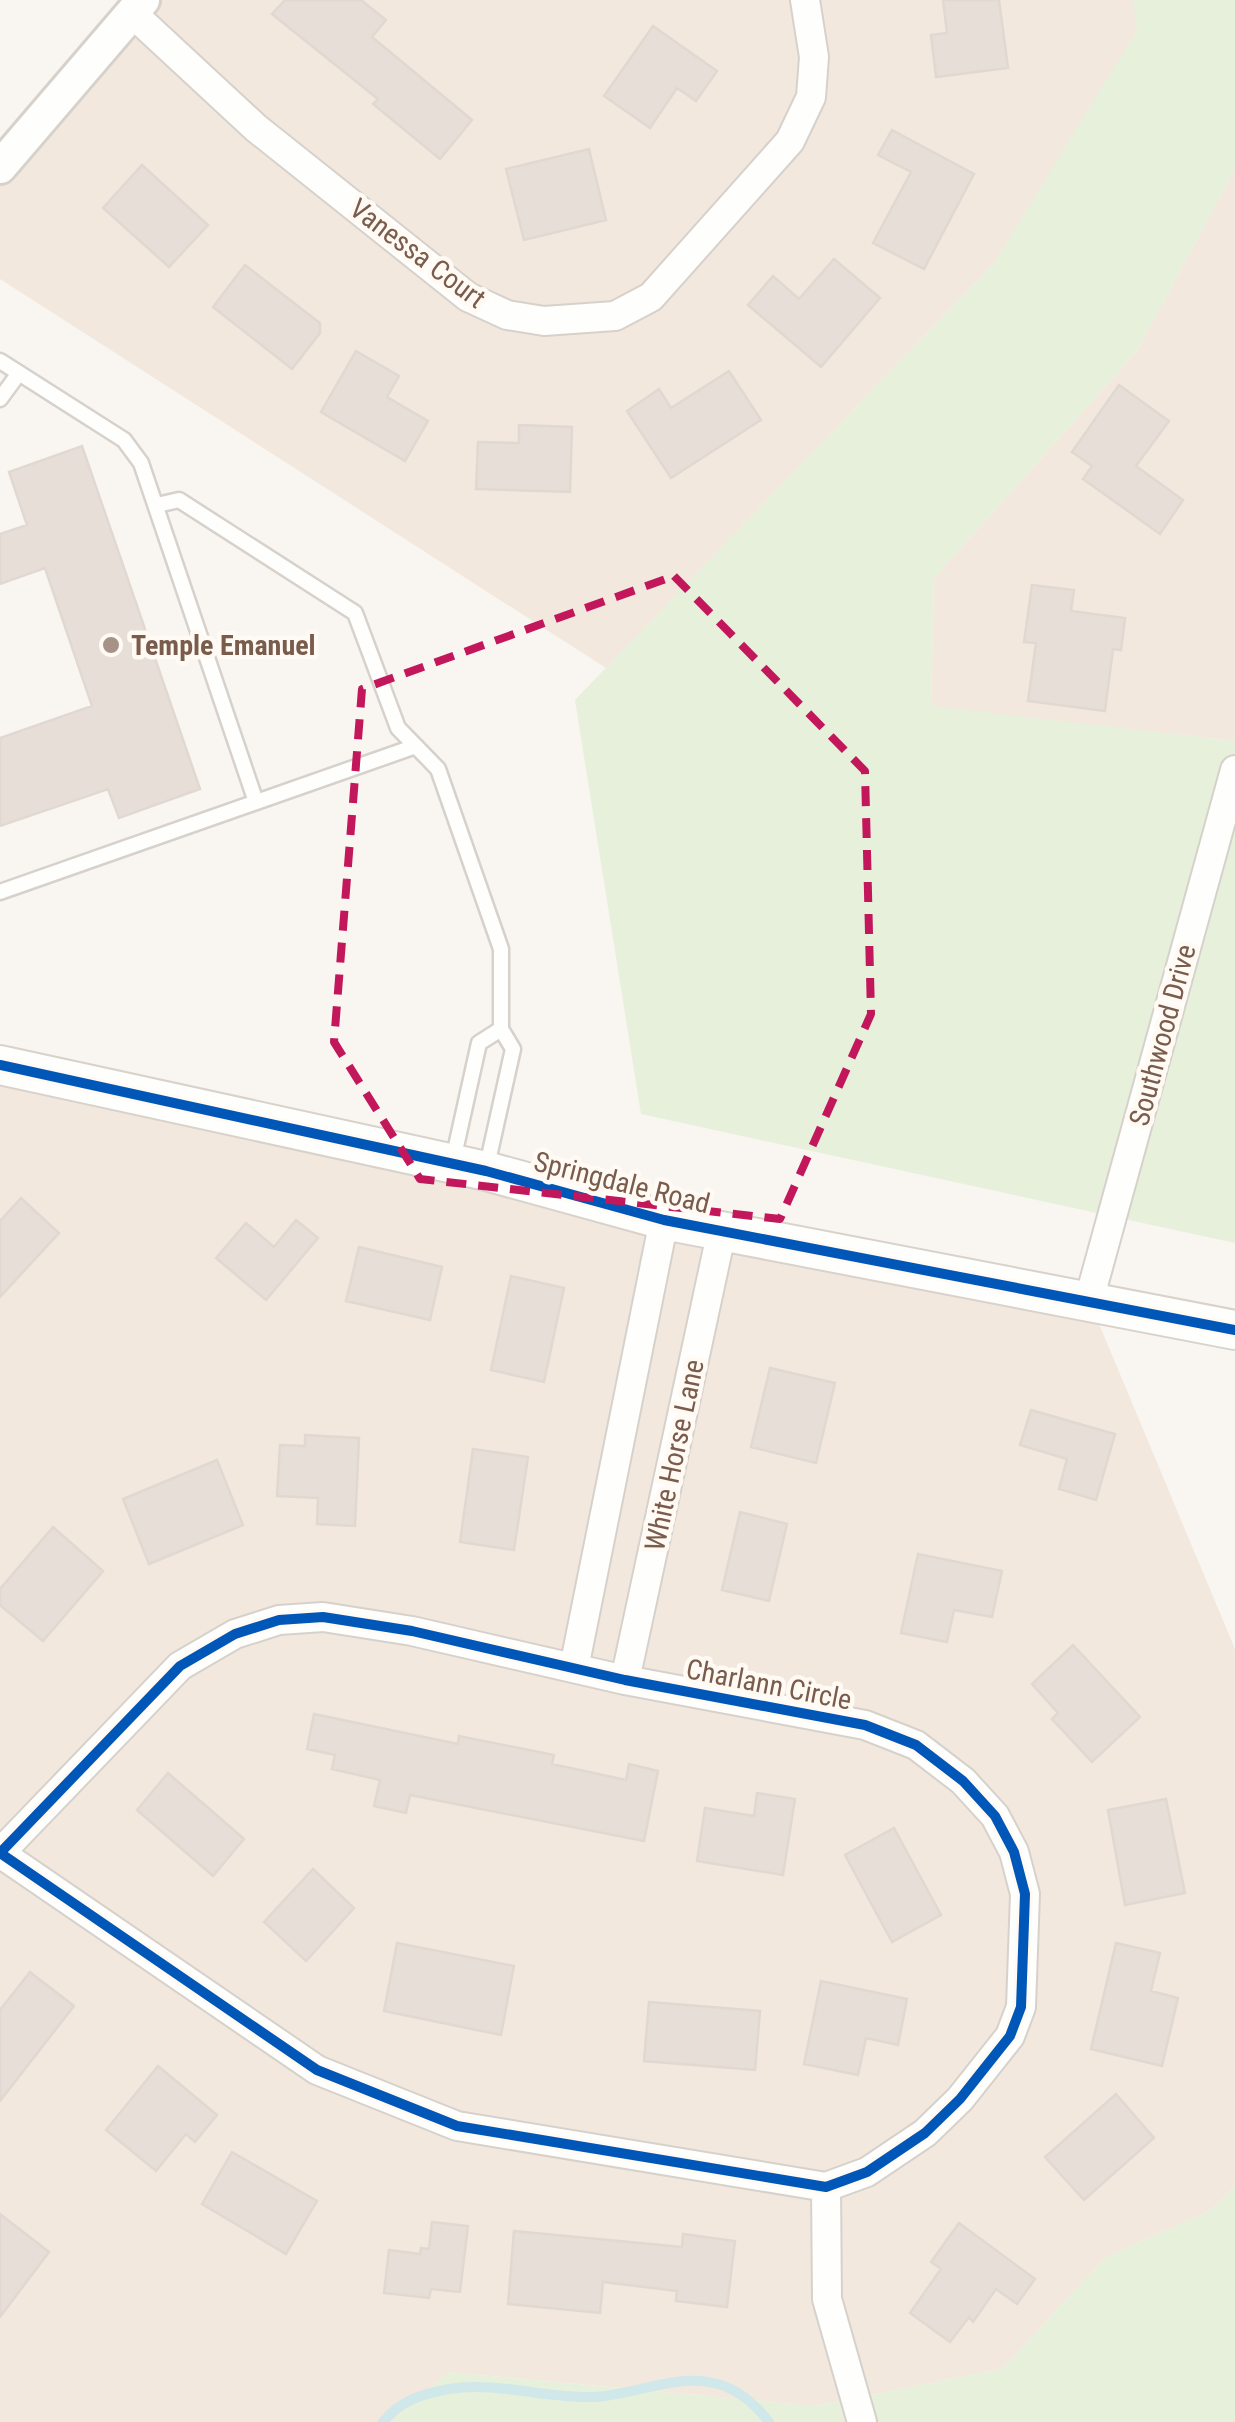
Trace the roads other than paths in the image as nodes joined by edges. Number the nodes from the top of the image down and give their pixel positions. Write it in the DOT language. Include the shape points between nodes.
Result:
graph roads {
  1 [pos="804,0"];
  2 [pos="137,6"];
  3 [pos="0,167"];
  4 [pos="0,361"];
  5 [pos="19,373"];
  6 [pos="0,399"];
  7 [pos="157,505"];
  8 [pos="416,746"];
  9 [pos="1235,770"];
  10 [pos="256,802"];
  11 [pos="0,892"];
  12 [pos="501,1029"];
  13 [pos="0,1064"];
  14 [pos="469,1167"];
  15 [pos="664,1220"];
  16 [pos="722,1230"];
  17 [pos="1090,1300"];
  18 [pos="1235,1330"];
  19 [pos="574,1668"];
  20 [pos="626,1680"];
  21 [pos="0,1853"];
  22 [pos="826,2188"];
  23 [pos="862,2422"];
  1 -- 2 [label="street, Vanessa Court" via="814,57 812,97 790,141 651,297 614,316 544,321 507,316 468,297 256,128"];
  2 -- 3 [label="street"];
  4 -- 5 [label="lane"];
  5 -- 6 [label="lane"];
  5 -- 7 [label="lane" via="124,440"];
  7 -- 8 [label="lane" via="179,500 355,613 398,728"];
  7 -- 10 [label="lane"];
  8 -- 10 [label="lane"];
  8 -- 12 [label="lane" via="438,768 500,948"];
  9 -- 17 [label="street, Southwood Drive"];
  10 -- 11 [label="lane"];
  12 -- 14 [label="lane" via="514,1049"];
  12 -- 14 [label="lane" via="479,1043"];
  13 -- 14 [label="main road, Springdale Road"];
  14 -- 15 [label="main road, Springdale Road"];
  15 -- 16 [label="main road, Springdale Road"];
  15 -- 19 [label="street, White Horse Lane"];
  16 -- 17 [label="main road, Springdale Road"];
  16 -- 20 [label="street, White Horse Lane"];
  17 -- 18 [label="main road, Springdale Road"];
  19 -- 20 [label="street, Charlann Circle"];
  19 -- 21 [label="street, Charlann Circle" via="323,1617 279,1620 235,1634 180,1666"];
  20 -- 22 [label="street, Charlann Circle" via="865,1725 916,1745 963,1780 995,1816 1014,1852 1025,1894 1021,2007 1010,2036 925,2133 868,2172"];
  21 -- 22 [label="street, Charlann Circle" via="317,2070 457,2126"];
  22 -- 23 [label="street" via="828,2299"];
}
